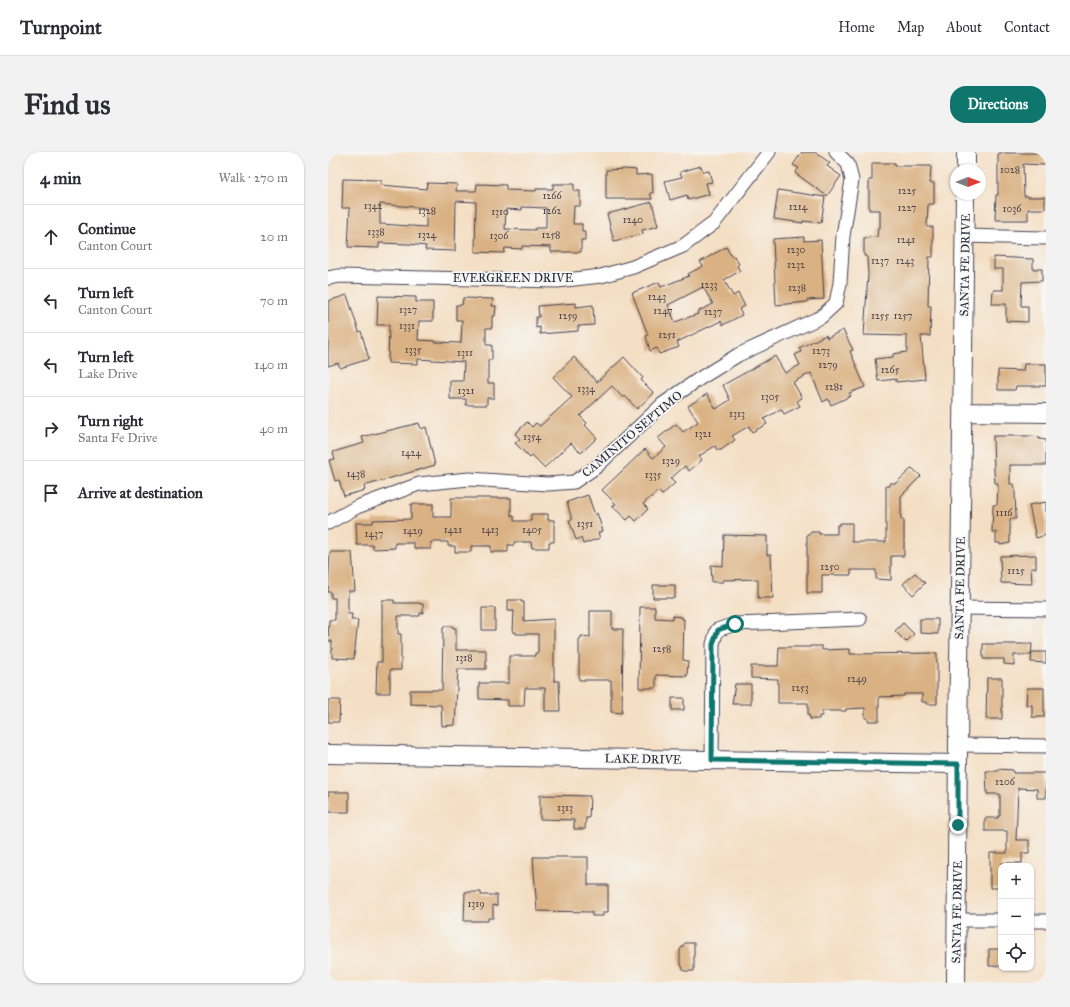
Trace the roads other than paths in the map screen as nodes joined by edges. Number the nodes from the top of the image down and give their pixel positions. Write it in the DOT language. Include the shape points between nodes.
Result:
graph roads {
  1 [pos="769,152"];
  2 [pos="836,152"];
  3 [pos="966,152"];
  4 [pos="966,164"];
  5 [pos="965,200"];
  6 [pos="965,236"];
  7 [pos="1046,238"];
  8 [pos="328,278"];
  9 [pos="963,412"];
  10 [pos="1046,412"];
  11 [pos="328,523"];
  12 [pos="960,608"];
  13 [pos="1046,609"];
  14 [pos="860,618"];
  15 [pos="958,745"];
  16 [pos="1046,746"];
  17 [pos="328,754"];
  18 [pos="712,760"];
  19 [pos="958,764"];
  20 [pos="958,920"];
  21 [pos="998,920"];
  22 [pos="1034,921"];
  23 [pos="1046,921"];
  24 [pos="956,983"];
  1 -- 8 [label="street, EVERGREEN DRIVE" via="714,223 683,246 633,267 601,276 557,281 346,276"];
  2 -- 11 [label="street, CAMINITO SEPTIMO" via="848,164 852,180 842,236 840,283 836,303 821,317 738,355 699,379 663,404 596,467 574,482 548,484 469,479 420,484 357,507"];
  3 -- 4 [label="main road"];
  5 -- 6 [label="main road, SANTA FE DRIVE"];
  6 -- 7 [label="street"];
  6 -- 9 [label="main road, SANTA FE DRIVE"];
  9 -- 10 [label="main road"];
  9 -- 12 [label="main road, SANTA FE DRIVE"];
  12 -- 13 [label="street"];
  12 -- 15 [label="main road, SANTA FE DRIVE"];
  14 -- 18 [label="street" via="735,624 718,630 713,644"];
  15 -- 16 [label="street"];
  15 -- 19 [label="main road, SANTA FE DRIVE"];
  17 -- 18 [label="main road, LAKE DRIVE"];
  18 -- 19 [label="main road, LAKE DRIVE"];
  19 -- 20 [label="main road, SANTA FE DRIVE"];
  20 -- 21 [label="street"];
  20 -- 24 [label="main road, SANTA FE DRIVE"];
  22 -- 23 [label="street"];
}
